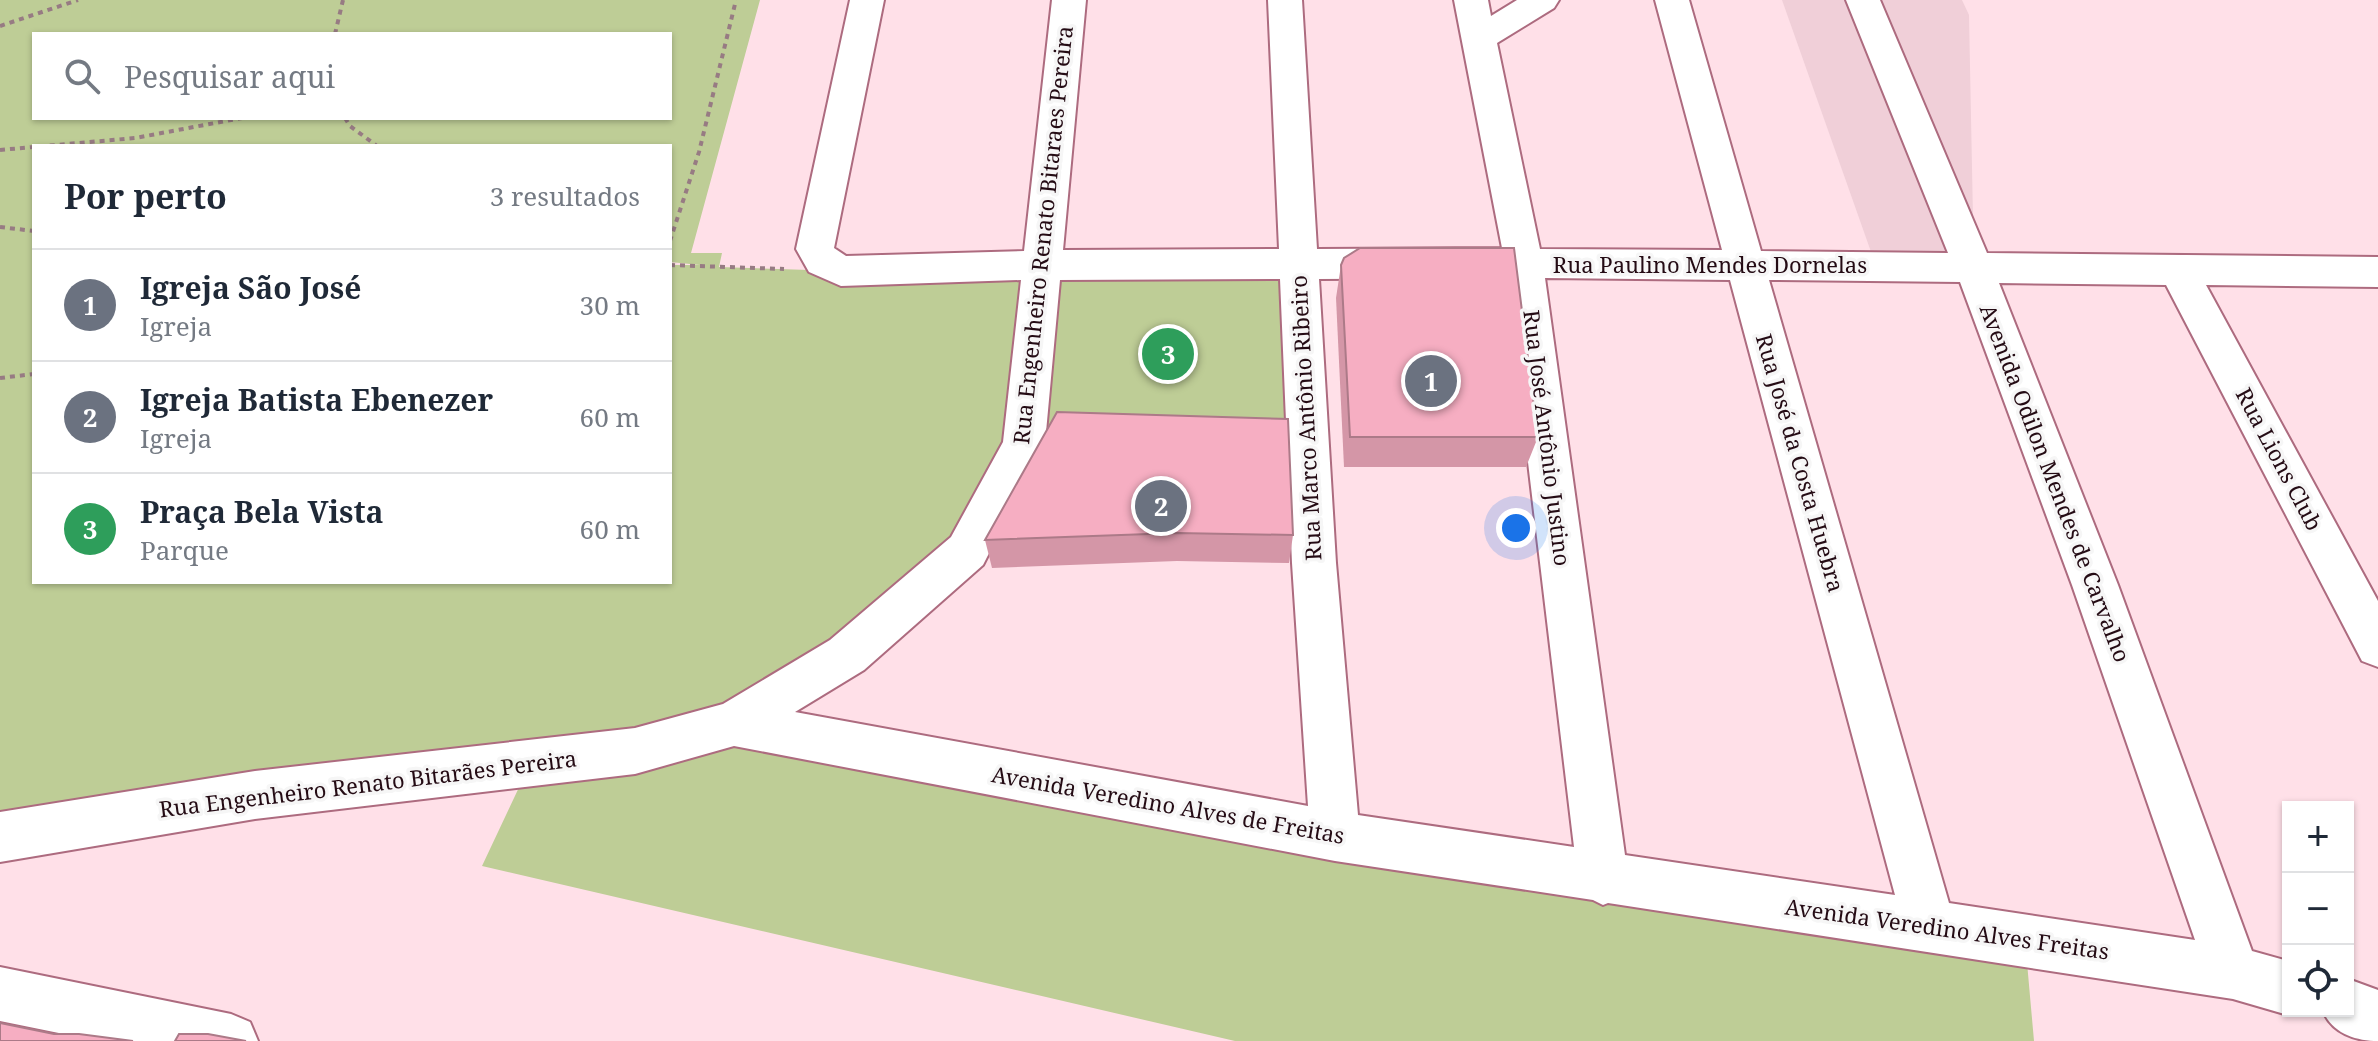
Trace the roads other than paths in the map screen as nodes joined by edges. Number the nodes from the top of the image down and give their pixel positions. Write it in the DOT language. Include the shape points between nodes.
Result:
graph roads {
  1 [pos="867,0"];
  2 [pos="1069,0"];
  3 [pos="1285,0"];
  4 [pos="1542,0"];
  5 [pos="1672,0"];
  6 [pos="1863,0"];
  7 [pos="1474,20"];
  8 [pos="1297,263"];
  9 [pos="1524,263"];
  10 [pos="1745,264"];
  11 [pos="1043,265"];
  12 [pos="1974,268"];
  13 [pos="2179,272"];
  14 [pos="2378,272"];
  15 [pos="2378,646"];
  16 [pos="734,723"];
  17 [pos="1335,836"];
  18 [pos="0,837"];
  19 [pos="1603,879"];
  20 [pos="1929,925"];
  21 [pos="2233,972"];
  22 [pos="2282,986"];
  23 [pos="0,994"];
  24 [pos="231,1041"];
  1 -- 11 [label="street, Rua Paulino Mendes Dornelas" via="815,249 823,262 841,271"];
  2 -- 11 [label="street, Rua Engenheiro Renato Bitaraes Pereira"];
  3 -- 8 [label="street, Rua Marco Antônio Ribeiro"];
  4 -- 7 [label="street"];
  5 -- 10 [label="street, Rua José da Costa Huebra"];
  6 -- 12 [label="street, Avenida Odilon Mendes de Carvalho"];
  7 -- 9 [label="street, Rua José Antônio Justino"];
  8 -- 9 [label="street, Rua Paulino Mendes Dornelas"];
  8 -- 11 [label="street, Rua Paulino Mendes Dornelas"];
  8 -- 17 [label="street, Rua Marco Antônio Ribeiro"];
  9 -- 10 [label="street, Rua Paulino Mendes Dornelas"];
  9 -- 19 [label="street, Rua José Antônio Justino"];
  10 -- 12 [label="street, Rua Paulino Mendes Dornelas"];
  10 -- 20 [label="street, Rua José da Costa Huebra"];
  11 -- 16 [label="street, Rua Engenheiro Renato Bitaraes Pereira" via="1024,443 967,551 847,655"];
  12 -- 13 [label="street, Rua Paulino Mendes Dornelas"];
  12 -- 21 [label="street, Avenida Odilon Mendes de Carvalho" via="2095,585"];
  13 -- 14 [label="street, Rua Paulino Mendes Dornelas"];
  13 -- 15 [label="street, Rua Lions Club"];
  16 -- 17 [label="street, Avenida Veredino Alves de Freitas"];
  16 -- 18 [label="street, Rua Engenheiro Renato Bitarães Pereira" via="635,751 255,795"];
  17 -- 19 [label="street, Avenida Veredino Alves de Freitas"];
  19 -- 20 [label="street, Avenida Veredino Alves Freitas"];
  20 -- 21 [label="street, Avenida Veredino Alves Freitas"];
  21 -- 22 [label="street, Avenida Veredino Alves Freitas"];
  23 -- 24 [label="street"];
}
